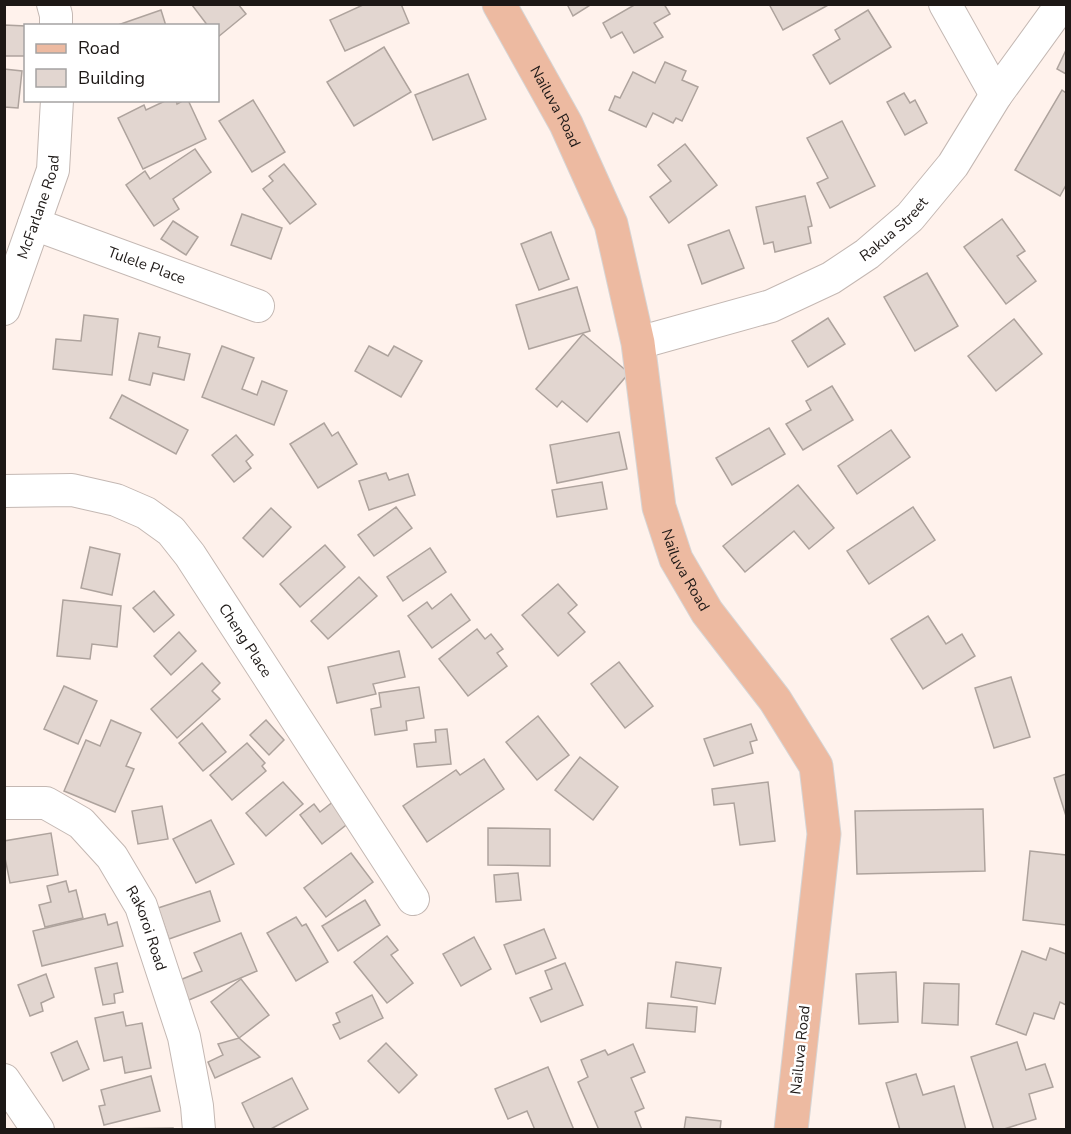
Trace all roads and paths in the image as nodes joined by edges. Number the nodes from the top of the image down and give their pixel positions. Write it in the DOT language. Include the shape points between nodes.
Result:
graph roads {
  1 [pos="52,4"];
  2 [pos="500,4"];
  3 [pos="945,4"];
  4 [pos="1062,4"];
  5 [pos="56,24"];
  6 [pos="996,95"];
  7 [pos="57,102"];
  8 [pos="34,224"];
  9 [pos="258,306"];
  10 [pos="4,309"];
  11 [pos="638,343"];
  12 [pos="4,491"];
  13 [pos="4,803"];
  14 [pos="413,899"];
  15 [pos="4,1080"];
  16 [pos="38,1130"];
  17 [pos="199,1130"];
  18 [pos="791,1130"];
  1 -- 5 [label="street"];
  2 -- 11 [label="main road, Nailuva Road" via="566,124 611,224"];
  3 -- 6 [label="street"];
  4 -- 6 [label="street, Rakua Street"];
  6 -- 11 [label="street, Rakua Street" via="953,165 910,217 867,254 831,278 771,306"];
  7 -- 8 [label="street, McFarlane Road" via="53,170"];
  8 -- 9 [label="street, Tulele Place"];
  8 -- 10 [label="street, McFarlane Road"];
  11 -- 18 [label="main road, Nailuva Road" via="659,507 676,559 706,612 775,700 816,766 824,834"];
  12 -- 14 [label="street, Cheng Place" via="72,490 116,500 146,513 171,531"];
  13 -- 17 [label="street, Rakoroi Road" via="46,803 81,823 112,857 141,906 184,1037"];
  15 -- 16 [label="street"];
}
